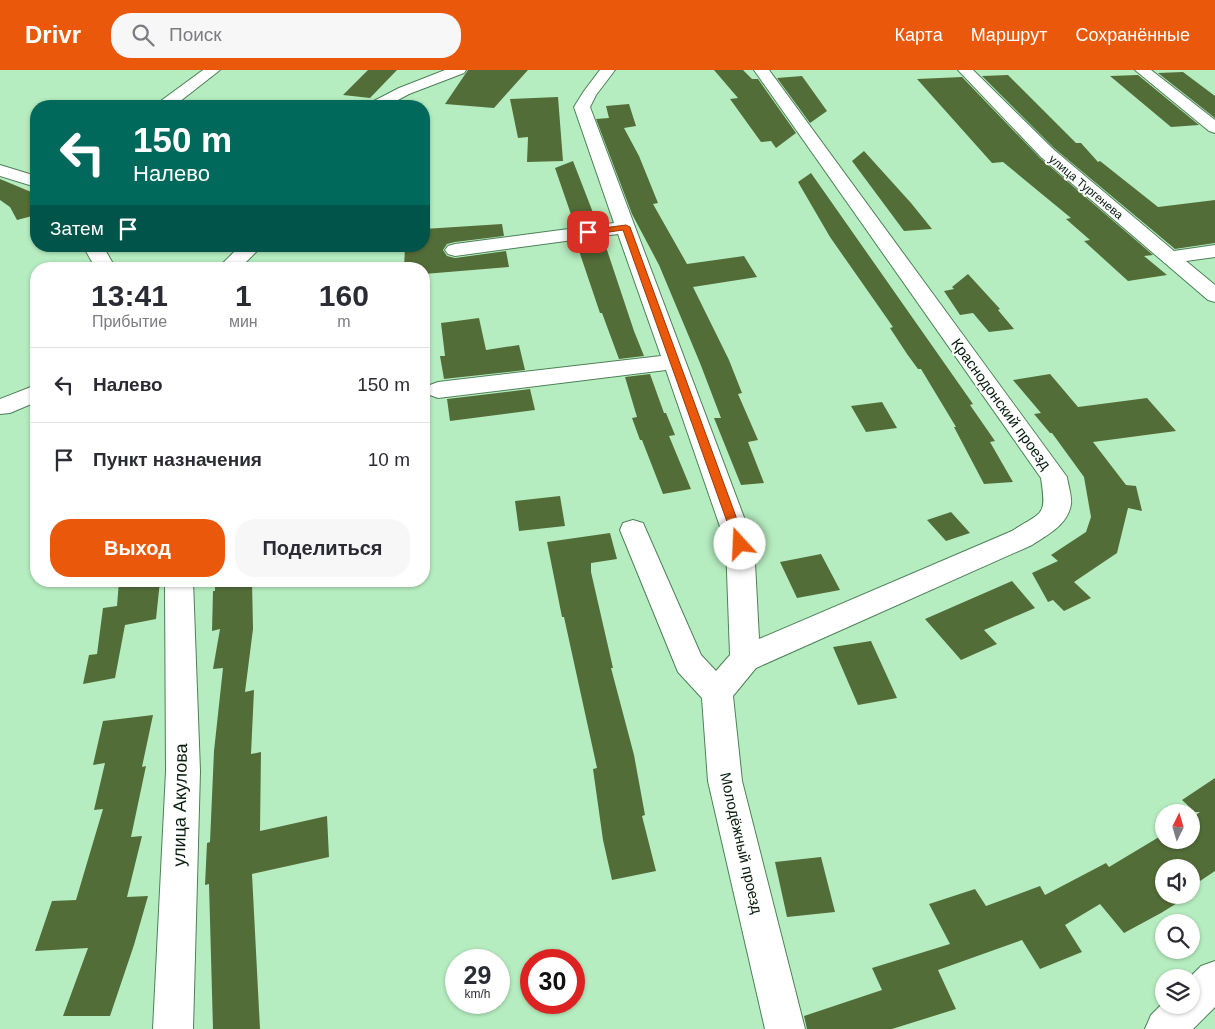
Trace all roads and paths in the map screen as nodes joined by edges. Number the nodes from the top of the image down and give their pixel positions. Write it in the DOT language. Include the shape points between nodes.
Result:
graph roads {
  1 [pos="213,70"];
  2 [pos="459,70"];
  3 [pos="608,70"];
  4 [pos="761,70"];
  5 [pos="965,70"];
  6 [pos="1142,70"];
  7 [pos="172,100"];
  8 [pos="387,100"];
  9 [pos="1215,128"];
  10 [pos="0,170"];
  11 [pos="30,180"];
  12 [pos="626,227"];
  13 [pos="455,250"];
  14 [pos="1215,250"];
  15 [pos="245,252"];
  16 [pos="1170,257"];
  17 [pos="235,262"];
  18 [pos="1215,296"];
  19 [pos="674,362"];
  20 [pos="438,390"];
  21 [pos="30,395"];
  22 [pos="2,407"];
  23 [pos="633,530"];
  24 [pos="179,587"];
  25 [pos="745,659"];
  26 [pos="717,694"];
  27 [pos="1215,980"];
  28 [pos="1200,994"];
  29 [pos="1180,1014"];
  30 [pos="173,1029"];
  31 [pos="786,1029"];
  32 [pos="1165,1029"];
  1 -- 7 [label="street"];
  2 -- 8 [label="street"];
  3 -- 12 [label="street" via="582,107"];
  4 -- 25 [label="street, Краснодонский проезд" via="1054,477 1058,504 1051,519 1022,538"];
  5 -- 16 [label="street, улица Тургенева" via="1047,153"];
  6 -- 9 [label="street"];
  10 -- 11 [label="street"];
  12 -- 13 [label="street"];
  12 -- 19 [label="street"];
  14 -- 16 [label="street"];
  15 -- 17 [label="street"];
  16 -- 18 [label="street, улица Тургенева"];
  19 -- 20 [label="street"];
  19 -- 25 [label="street" via="740,544"];
  21 -- 22 [label="street"];
  23 -- 26 [label="street" via="690,663"];
  24 -- 30 [label="street, улица Акулова" via="183,771"];
  25 -- 26 [label="street"];
  26 -- 31 [label="street, Молодёжный проезд" via="725,781"];
  27 -- 28 [label="street"];
  29 -- 32 [label="street"];
}
